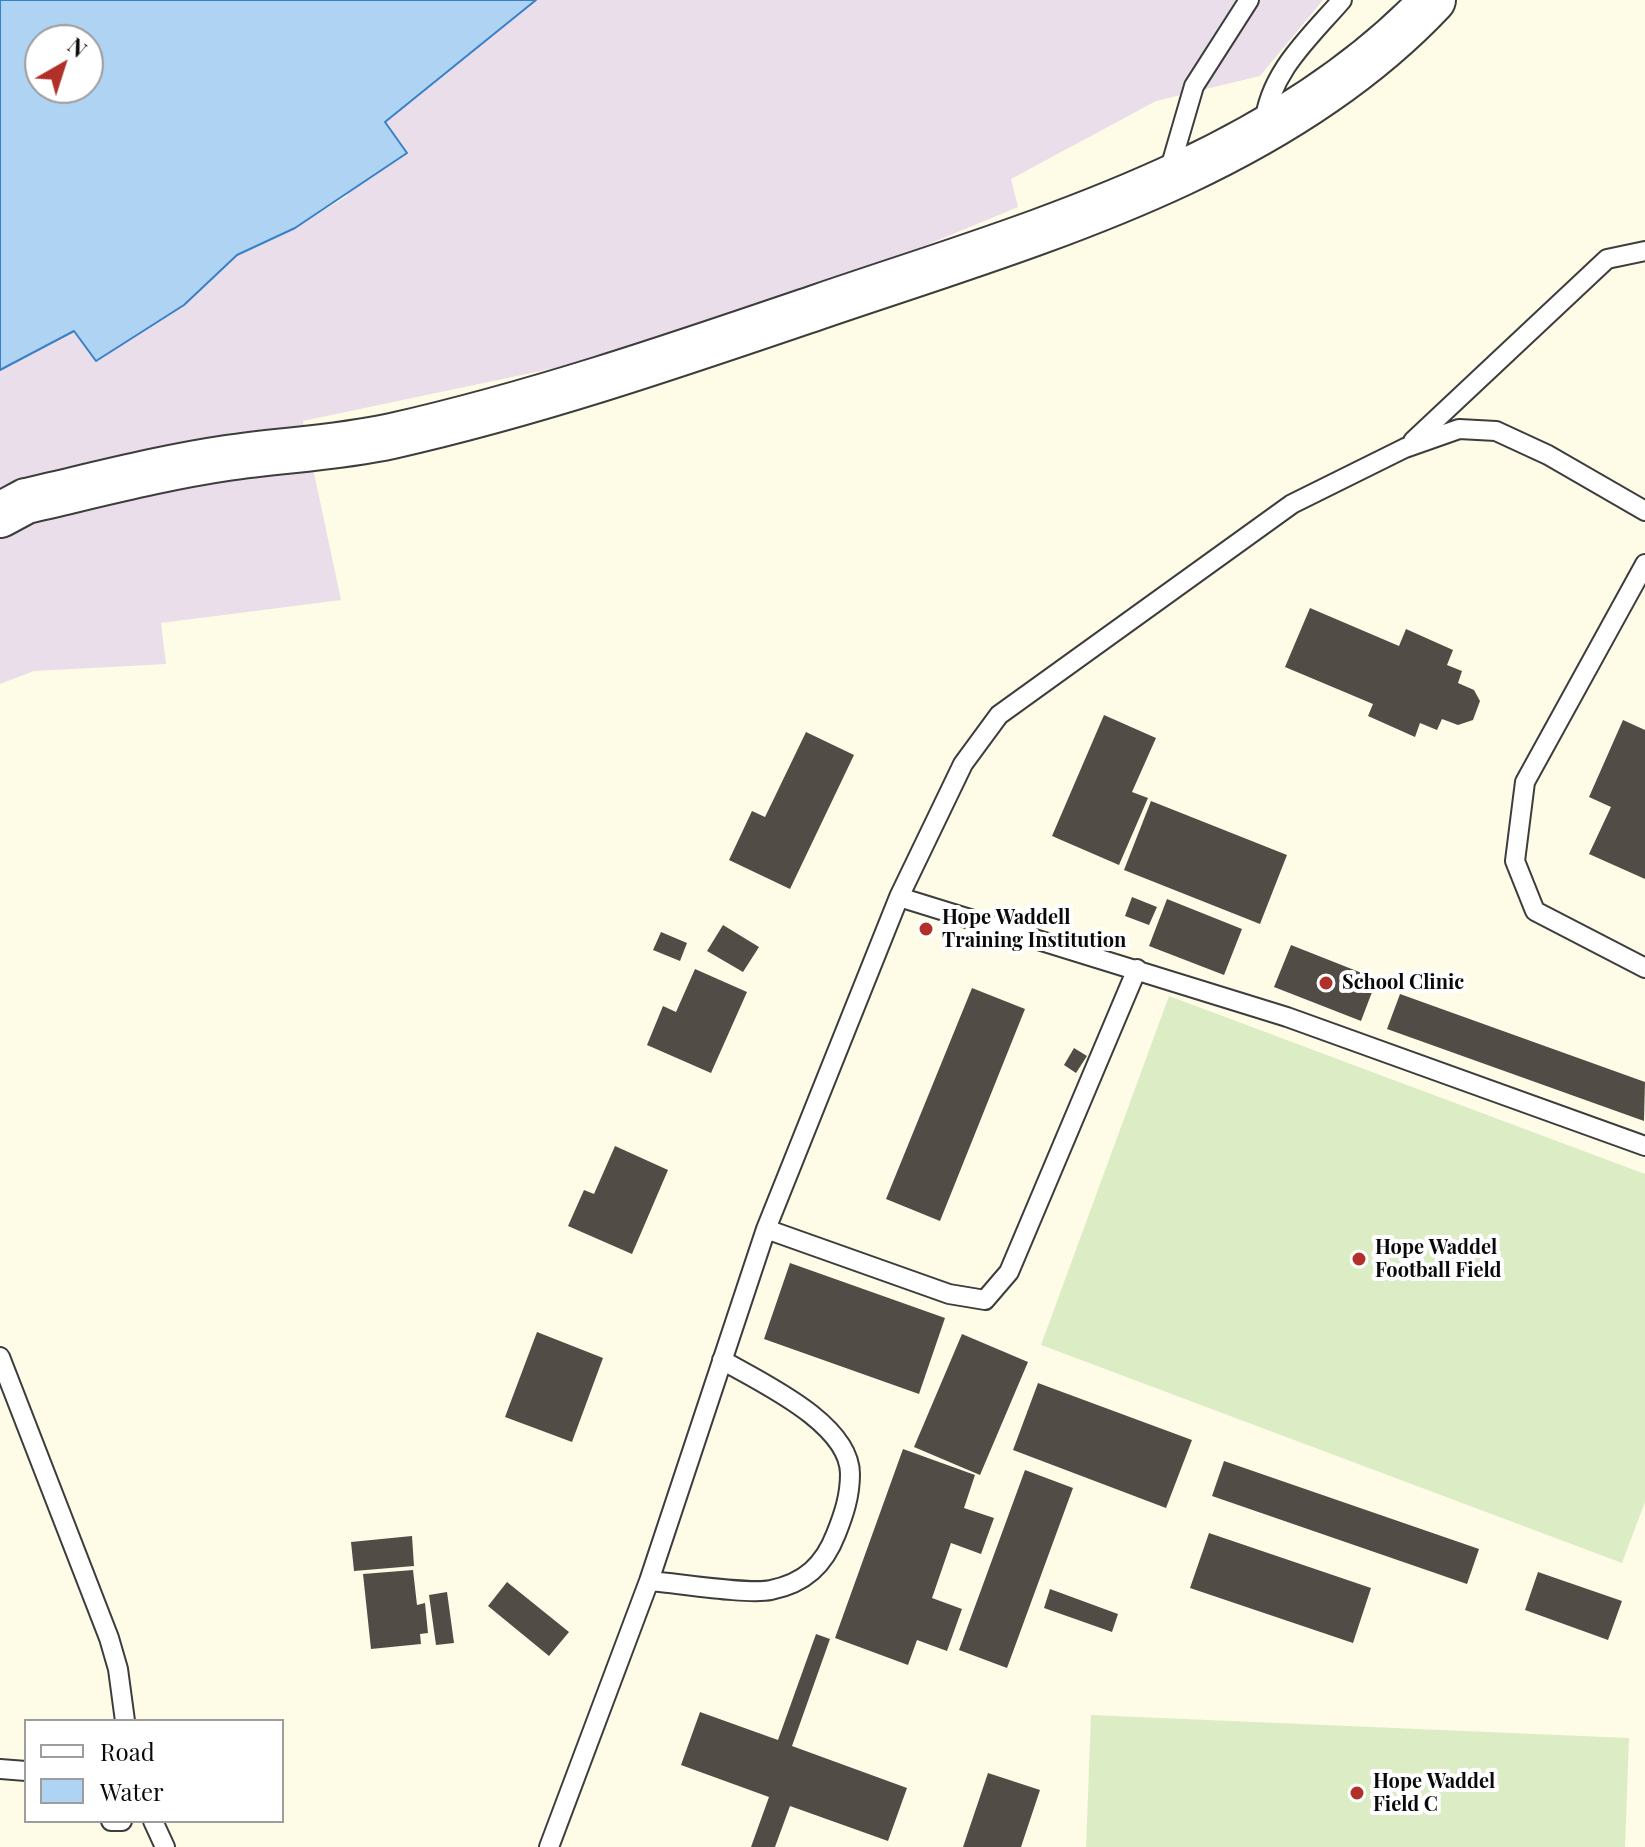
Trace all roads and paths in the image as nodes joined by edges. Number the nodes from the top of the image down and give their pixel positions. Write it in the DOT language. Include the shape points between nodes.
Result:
graph roads {
  1 [pos="1249,0"];
  2 [pos="1342,0"];
  3 [pos="1433,0"];
  4 [pos="1264,132"];
  5 [pos="1166,181"];
  6 [pos="1645,251"];
  7 [pos="1405,448"];
  8 [pos="1645,511"];
  9 [pos="0,515"];
  10 [pos="1645,564"];
  11 [pos="899,897"];
  12 [pos="1645,968"];
  13 [pos="1137,969"];
  14 [pos="1645,1146"];
  15 [pos="766,1229"];
  16 [pos="0,1357"];
  17 [pos="722,1360"];
  18 [pos="649,1581"];
  19 [pos="125,1719"];
  20 [pos="0,1769"];
  21 [pos="24,1771"];
  22 [pos="154,1823"];
  23 [pos="165,1847"];
  24 [pos="549,1847"];
  1 -- 5 [label="lane" via="1194,86"];
  2 -- 4 [label="lane" via="1283,69 1267,100"];
  3 -- 4 [label="street" via="1342,81"];
  4 -- 5 [label="street"];
  5 -- 9 [label="street" via="916,274 576,387 389,436 223,458 26,501"];
  6 -- 7 [label="lane" via="1607,259"];
  7 -- 8 [label="lane" via="1459,429 1496,431"];
  7 -- 11 [label="lane" via="1292,504 999,715 963,764"];
  10 -- 12 [label="lane" via="1525,782 1515,861 1535,911"];
  11 -- 13 [label="lane"];
  11 -- 15 [label="lane"];
  13 -- 14 [label="lane" via="1287,1017"];
  13 -- 15 [label="lane" via="1009,1272 985,1300 949,1294"];
  15 -- 17 [label="lane"];
  16 -- 19 [label="lane" via="109,1638"];
  17 -- 18 [label="lane"];
  17 -- 18 [label="lane" via="808,1410 837,1441 851,1471 847,1504 828,1555 803,1581 768,1591"];
  18 -- 24 [label="lane"];
  20 -- 21 [label="lane"];
  22 -- 23 [label="lane"];
}
